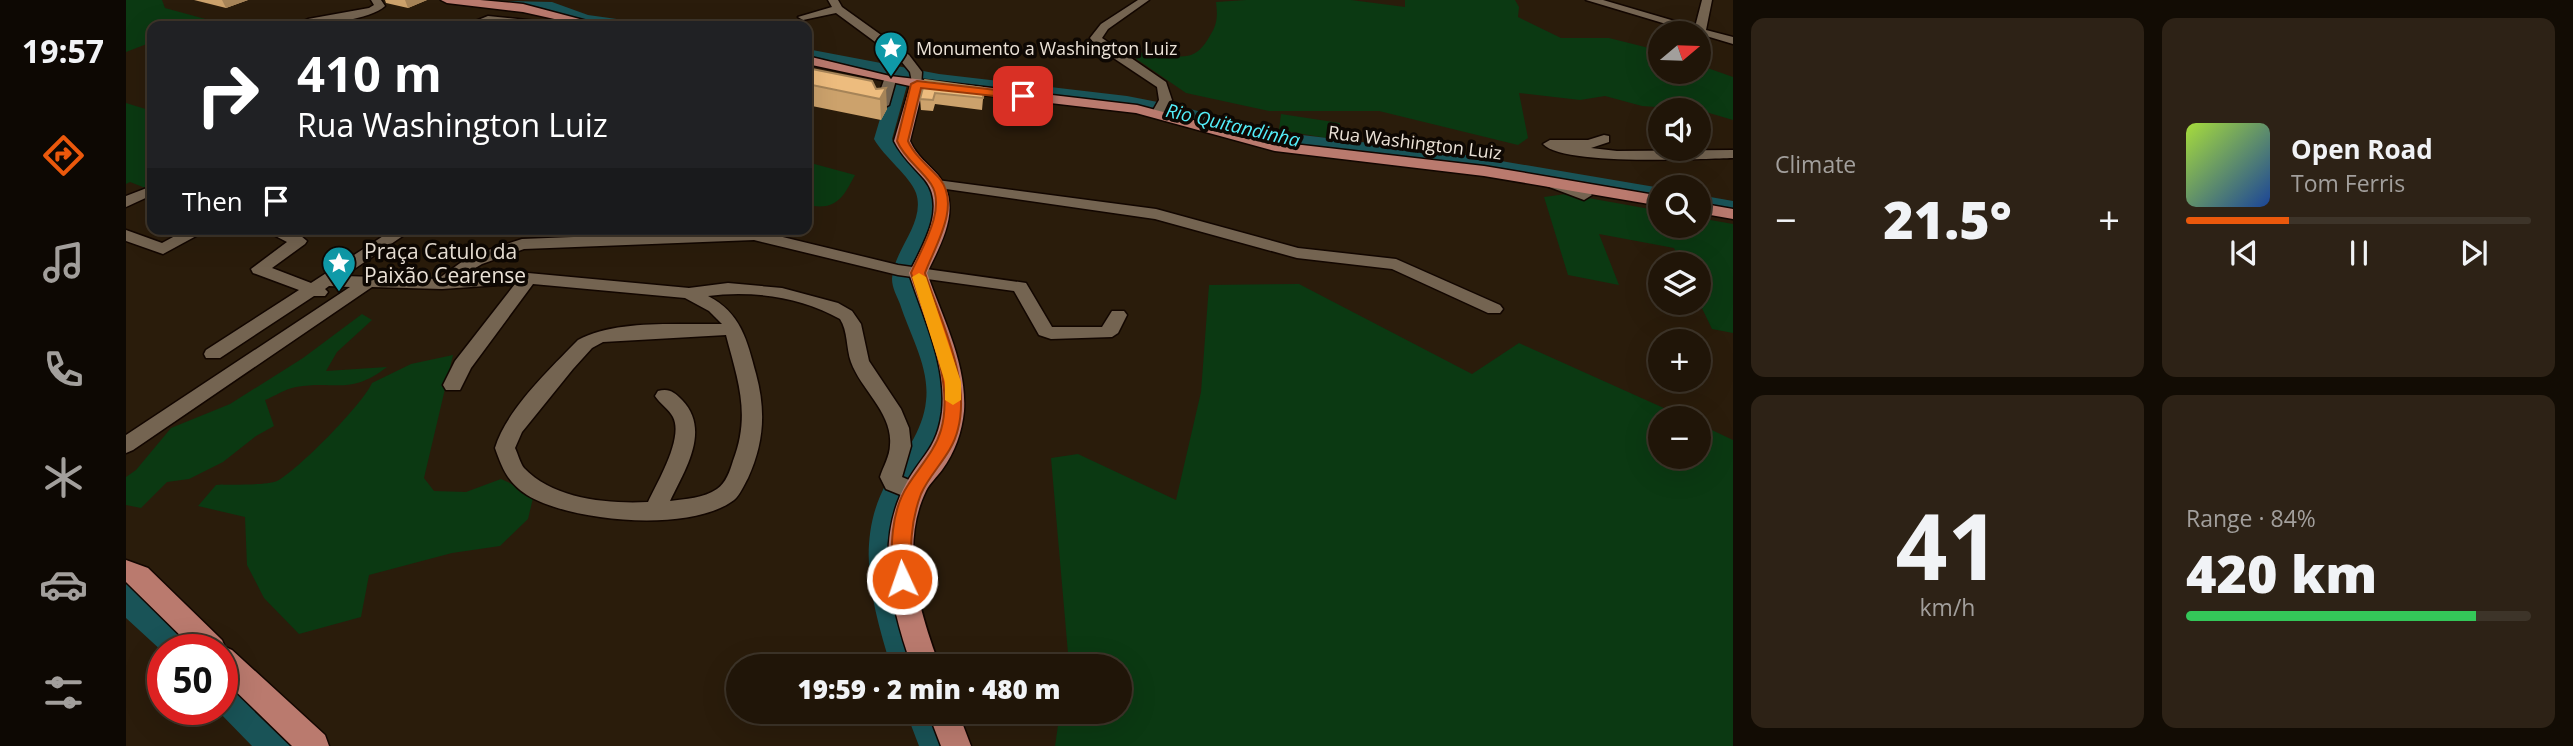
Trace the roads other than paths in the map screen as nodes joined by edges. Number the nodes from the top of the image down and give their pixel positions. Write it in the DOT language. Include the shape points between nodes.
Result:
graph roads {
  1 [pos="376,0"];
  2 [pos="447,0"];
  3 [pos="1144,0"];
  4 [pos="1594,0"];
  5 [pos="1707,0"];
  6 [pos="836,5"];
  7 [pos="803,18"];
  8 [pos="312,21"];
  9 [pos="484,21"];
  10 [pos="510,21"];
  11 [pos="572,21"];
  12 [pos="1668,21"];
  13 [pos="1702,21"];
  14 [pos="1712,34"];
  15 [pos="1733,41"];
  16 [pos="812,61"];
  17 [pos="917,78"];
  18 [pos="891,80"];
  19 [pos="882,104"];
  20 [pos="1161,109"];
  21 [pos="1604,139"];
  22 [pos="1733,154"];
  23 [pos="1545,181"];
  24 [pos="937,184"];
  25 [pos="147,192"];
  26 [pos="1584,195"];
  27 [pos="1648,199"];
  28 [pos="126,202"];
  29 [pos="1711,210"];
  30 [pos="1733,214"];
  31 [pos="126,235"];
  32 [pos="189,235"];
  33 [pos="284,235"];
  34 [pos="396,235"];
  35 [pos="908,272"];
  36 [pos="528,278"];
  37 [pos="367,282"];
  38 [pos="443,284"];
  39 [pos="320,285"];
  40 [pos="689,293"];
  41 [pos="342,300"];
  42 [pos="1494,309"];
  43 [pos="1118,315"];
  44 [pos="734,329"];
  45 [pos="213,354"];
  46 [pos="453,385"];
  47 [pos="665,396"];
  48 [pos="126,445"];
  49 [pos="903,487"];
  50 [pos="654,512"];
  51 [pos="126,571"];
  52 [pos="197,634"];
  53 [pos="921,654"];
  54 [pos="238,674"];
  55 [pos="948,724"];
  56 [pos="314,746"];
  57 [pos="956,746"];
  1 -- 8 [label="street" via="380,6 367,13"];
  2 -- 11 [label="main road" via="523,8"];
  3 -- 20 [label="street" via="1102,28 1096,38 1162,85 1166,92"];
  4 -- 12 [label="street"];
  5 -- 13 [label="street"];
  6 -- 7 [label="street"];
  6 -- 17 [label="street" via="896,50"];
  9 -- 10 [label="street"];
  14 -- 15 [label="street"];
  16 -- 18 [label="main road, Rua Washington Luiz"];
  17 -- 18 [label="main road, Rua Washington Luiz"];
  17 -- 20 [label="main road, Rua Washington Luiz"];
  17 -- 24 [label="main road" via="902,141"];
  18 -- 19 [label="street"];
  20 -- 23 [label="main road, Rua Washington Luiz" via="1275,146"];
  21 -- 22 [label="street" via="1550,144 1616,155"];
  23 -- 26 [label="street"];
  23 -- 27 [label="main road, Rua Washington Luiz"];
  24 -- 35 [label="main road" via="942,195 940,218"];
  24 -- 42 [label="street" via="1156,214 1297,253 1396,264"];
  25 -- 28 [label="street"];
  29 -- 30 [label="main road"];
  31 -- 32 [label="street" via="163,248"];
  33 -- 39 [label="street" via="299,241 259,269"];
  34 -- 39 [label="street"];
  35 -- 38 [label="street" via="779,241 733,235 522,244 476,260"];
  35 -- 43 [label="street" via="1020,288 1045,331 1051,333 1106,333"];
  35 -- 49 [label="main road" via="953,382 953,404 942,451"];
  36 -- 38 [label="street"];
  36 -- 40 [label="street"];
  36 -- 46 [label="street" via="462,366"];
  37 -- 38 [label="street"];
  37 -- 39 [label="street"];
  37 -- 41 [label="street"];
  39 -- 41 [label="street"];
  39 -- 45 [label="street"];
  40 -- 44 [label="street" via="722,311"];
  40 -- 49 [label="street" via="728,288 768,290 832,307 845,315 852,324 860,361 900,428 901,446 891,477"];
  41 -- 48 [label="street"];
  44 -- 50 [label="street" via="755,420 740,473 728,493 709,504"];
  44 -- 50 [label="street" via="598,337 579,350 514,426 505,445 508,466 522,481 547,494 580,507"];
  47 -- 50 [label="street" via="678,407 686,427"];
  49 -- 53 [label="main road" via="902,579"];
  51 -- 52 [label="main road" via="139,576"];
  54 -- 56 [label="main road"];
  55 -- 57 [label="main road"];
}
